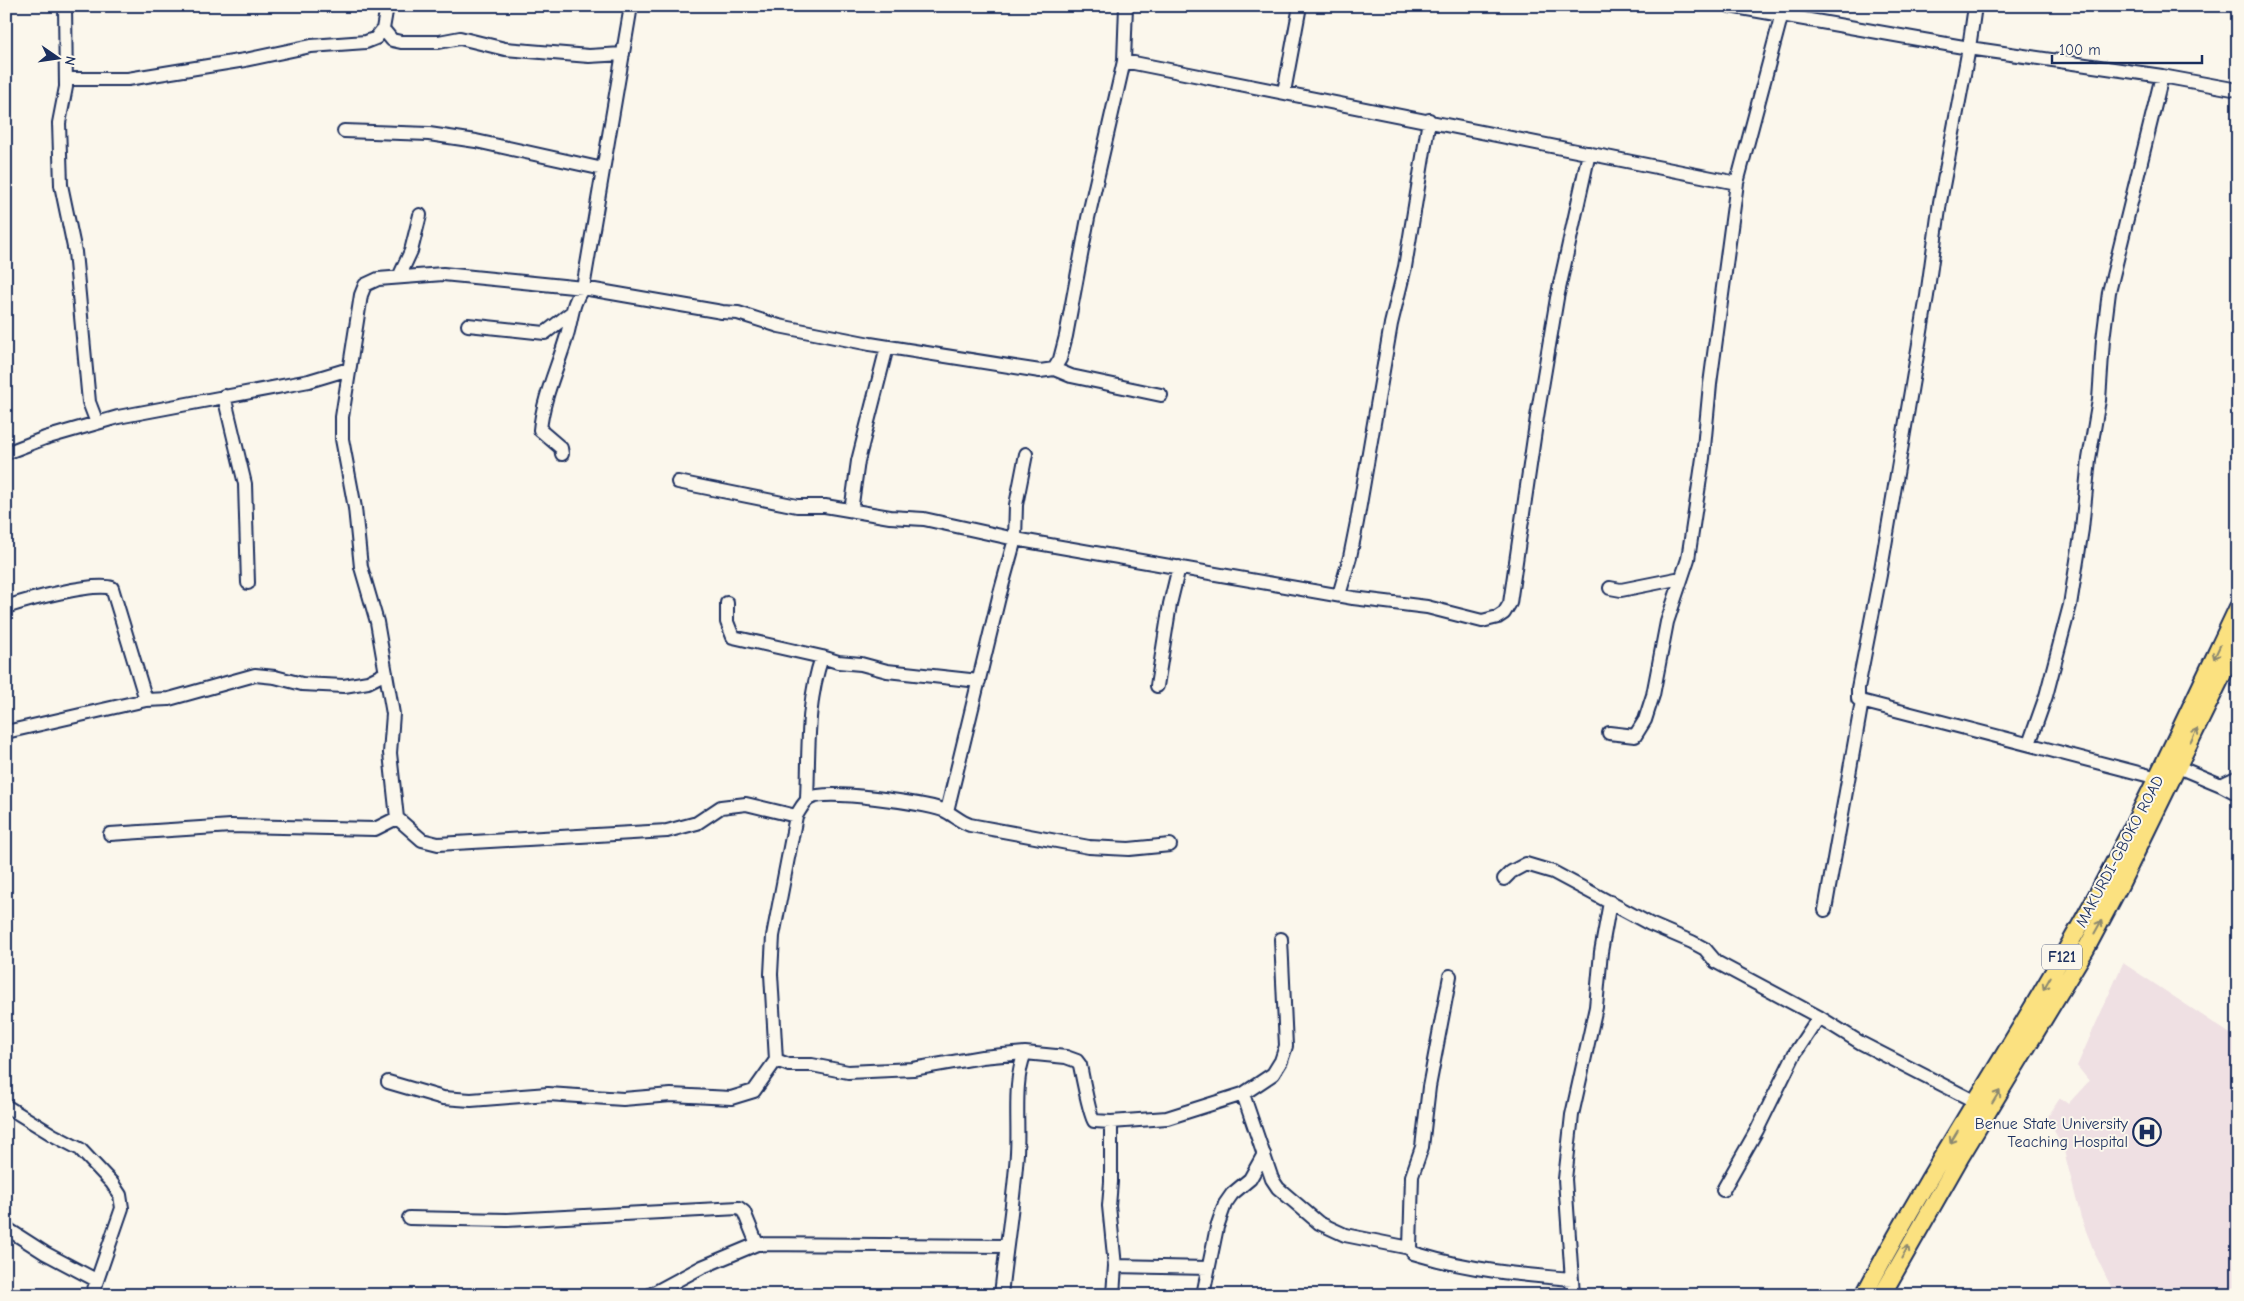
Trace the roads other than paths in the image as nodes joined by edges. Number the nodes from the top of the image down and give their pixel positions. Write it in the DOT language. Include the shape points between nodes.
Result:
graph roads {
  1 [pos="65,6"];
  2 [pos="386,6"];
  3 [pos="631,6"];
  4 [pos="1126,6"];
  5 [pos="1300,6"];
  6 [pos="1730,6"];
  7 [pos="1975,6"];
  8 [pos="1783,11"];
  9 [pos="383,29"];
  10 [pos="1969,48"];
  11 [pos="623,54"];
  12 [pos="1124,61"];
  13 [pos="2162,76"];
  14 [pos="66,79"];
  15 [pos="2238,90"];
  16 [pos="1284,92"];
  17 [pos="1429,120"];
  18 [pos="344,131"];
  19 [pos="1589,153"];
  20 [pos="603,169"];
  21 [pos="1737,183"];
  22 [pos="420,215"];
  23 [pos="399,277"];
  24 [pos="583,288"];
  25 [pos="572,312"];
  26 [pos="468,325"];
  27 [pos="887,347"];
  28 [pos="349,369"];
  29 [pos="1054,369"];
  30 [pos="1161,395"];
  31 [pos="224,396"];
  32 [pos="97,423"];
  33 [pos="6,453"];
  34 [pos="562,454"];
  35 [pos="1026,454"];
  36 [pos="678,482"];
  37 [pos="853,511"];
  38 [pos="1015,540"];
  39 [pos="1179,567"];
  40 [pos="1681,578"];
  41 [pos="248,583"];
  42 [pos="1610,588"];
  43 [pos="1339,595"];
  44 [pos="727,603"];
  45 [pos="6,607"];
  46 [pos="2238,607"];
  47 [pos="2238,643"];
  48 [pos="822,657"];
  49 [pos="386,673"];
  50 [pos="979,681"];
  51 [pos="368,682"];
  52 [pos="1157,686"];
  53 [pos="389,696"];
  54 [pos="146,700"];
  55 [pos="1862,701"];
  56 [pos="6,732"];
  57 [pos="1609,733"];
  58 [pos="2029,744"];
  59 [pos="2178,767"];
  60 [pos="2238,776"];
  61 [pos="2158,778"];
  62 [pos="2221,784"];
  63 [pos="2238,794"];
  64 [pos="807,799"];
  65 [pos="947,811"];
  66 [pos="796,816"];
  67 [pos="397,818"];
  68 [pos="110,834"];
  69 [pos="1170,845"];
  70 [pos="1504,880"];
  71 [pos="1610,902"];
  72 [pos="1825,910"];
  73 [pos="1281,939"];
  74 [pos="1450,976"];
  75 [pos="1819,1017"];
  76 [pos="1025,1053"];
  77 [pos="1003,1055"];
  78 [pos="776,1060"];
  79 [pos="1019,1067"];
  80 [pos="388,1082"];
  81 [pos="1243,1094"];
  82 [pos="1976,1102"];
  83 [pos="6,1106"];
  84 [pos="1111,1122"];
  85 [pos="1264,1154"];
  86 [pos="1250,1179"];
  87 [pos="1272,1179"];
  88 [pos="1723,1190"];
  89 [pos="409,1218"];
  90 [pos="6,1228"];
  91 [pos="757,1244"];
  92 [pos="1006,1246"];
  93 [pos="1410,1248"];
  94 [pos="1115,1266"];
  95 [pos="1208,1268"];
  96 [pos="1572,1279"];
  97 [pos="96,1280"];
  98 [pos="91,1294"];
  99 [pos="650,1295"];
  100 [pos="1001,1295"];
  101 [pos="1113,1295"];
  102 [pos="1203,1295"];
  103 [pos="1573,1295"];
  104 [pos="1864,1295"];
  105 [pos="1882,1295"];
  1 -- 14 [label="street"];
  2 -- 9 [label="street"];
  3 -- 11 [label="street"];
  4 -- 12 [label="street"];
  5 -- 16 [label="street"];
  6 -- 8 [label="street"];
  7 -- 10 [label="street"];
  8 -- 10 [label="street"];
  8 -- 21 [label="street"];
  9 -- 11 [label="street" via="392,40 401,42 439,42 460,38 506,49 589,56"];
  9 -- 14 [label="street" via="376,38 366,42 311,46 128,79"];
  10 -- 13 [label="street"];
  10 -- 55 [label="street" via="1940,202 1880,574 1862,659 1858,699"];
  11 -- 20 [label="street"];
  12 -- 16 [label="street"];
  12 -- 29 [label="street" via="1088,218 1066,336"];
  13 -- 15 [label="street"];
  13 -- 58 [label="street" via="2110,292 2099,400 2070,605 2046,696"];
  14 -- 32 [label="street" via="59,123 61,185 75,252 89,402"];
  16 -- 17 [label="street"];
  17 -- 19 [label="street"];
  17 -- 43 [label="street" via="1357,522"];
  18 -- 20 [label="street" via="429,134"];
  19 -- 21 [label="street"];
  19 -- 43 [label="street" via="1557,298 1510,603 1498,617 1482,621 1427,607"];
  20 -- 24 [label="street"];
  21 -- 40 [label="street" via="1693,535"];
  22 -- 23 [label="street" via="411,251"];
  23 -- 24 [label="street" via="443,274"];
  23 -- 28 [label="street" via="378,278 365,285"];
  24 -- 25 [label="street" via="576,297"];
  24 -- 27 [label="street" via="738,313 779,326"];
  25 -- 26 [label="street" via="545,333"];
  25 -- 34 [label="street" via="568,334 543,406 540,430 561,448"];
  27 -- 29 [label="street" via="1030,370"];
  27 -- 37 [label="street" via="858,461"];
  28 -- 31 [label="street" via="309,381"];
  28 -- 49 [label="street" via="342,438 362,567"];
  29 -- 30 [label="street" via="1070,376"];
  31 -- 32 [label="street"];
  31 -- 41 [label="street" via="245,484"];
  32 -- 33 [label="street"];
  35 -- 38 [label="street" via="1016,506"];
  36 -- 37 [label="street" via="797,506"];
  37 -- 38 [label="street" via="924,519"];
  38 -- 39 [label="street"];
  38 -- 50 [label="street"];
  39 -- 43 [label="street"];
  39 -- 52 [label="street"];
  40 -- 42 [label="street" via="1620,590"];
  40 -- 57 [label="street" via="1667,622 1653,695 1643,726 1631,737"];
  44 -- 48 [label="street" via="727,622 733,636"];
  45 -- 54 [label="street" via="68,592 112,588"];
  46 -- 61 [label="main road, MAKURDI-GBOKO ROAD / F121, one-way"];
  59 -- 47 [label="main road, F121, one-way"];
  48 -- 50 [label="street" via="887,671"];
  48 -- 64 [label="street" via="807,736"];
  49 -- 51 [label="street"];
  49 -- 53 [label="street"];
  50 -- 65 [label="street"];
  51 -- 53 [label="street"];
  51 -- 54 [label="street" via="344,686 302,684 255,675 169,699"];
  53 -- 67 [label="street" via="392,714 390,753"];
  54 -- 56 [label="street"];
  55 -- 58 [label="street"];
  55 -- 72 [label="street"];
  58 -- 61 [label="street"];
  59 -- 62 [label="street"];
  105 -- 59 [label="main road, F121, one-way" via="1961,1156 2086,949"];
  60 -- 62 [label="street"];
  61 -- 82 [label="main road, MAKURDI-GBOKO ROAD / F121, one-way" via="2073,938"];
  62 -- 63 [label="street"];
  64 -- 65 [label="street" via="825,794 853,796"];
  64 -- 66 [label="street"];
  65 -- 69 [label="street" via="959,822 970,825 1089,847 1128,849"];
  66 -- 67 [label="street" via="746,804 721,807 697,823 667,832 438,844 422,840"];
  66 -- 78 [label="street" via="773,936 771,974"];
  67 -- 68 [label="street" via="376,829 231,826"];
  70 -- 71 [label="street" via="1526,864 1554,872"];
  71 -- 75 [label="street" via="1705,949 1716,962"];
  71 -- 96 [label="street" via="1596,1007 1572,1115 1565,1179"];
  73 -- 81 [label="street" via="1286,1046 1273,1074"];
  74 -- 93 [label="street" via="1429,1087 1422,1147 1412,1176"];
  75 -- 82 [label="street" via="1861,1043"];
  75 -- 88 [label="street" via="1795,1052"];
  76 -- 77 [label="street"];
  76 -- 79 [label="street"];
  76 -- 84 [label="street" via="1077,1061 1088,1094 1091,1119"];
  77 -- 78 [label="street" via="913,1069 848,1072"];
  77 -- 79 [label="street"];
  78 -- 80 [label="street" via="754,1092 731,1098 671,1095 624,1100 548,1094 471,1100 443,1098"];
  79 -- 92 [label="street" via="1016,1175"];
  81 -- 84 [label="street" via="1167,1118"];
  81 -- 85 [label="street"];
  82 -- 104 [label="main road, MAKURDI-GBOKO ROAD / F121, one-way"];
  83 -- 97 [label="street" via="80,1149 120,1195 122,1208"];
  84 -- 94 [label="street" via="1109,1206"];
  85 -- 86 [label="street"];
  85 -- 87 [label="street"];
  86 -- 87 [label="street"];
  86 -- 95 [label="street" via="1225,1204"];
  87 -- 93 [label="street" via="1319,1223 1345,1235"];
  89 -- 91 [label="street" via="507,1220 739,1208 744,1212"];
  90 -- 97 [label="street"];
  91 -- 92 [label="street"];
  91 -- 99 [label="street" via="702,1267"];
  92 -- 100 [label="street"];
  93 -- 96 [label="street" via="1420,1255 1471,1267"];
  94 -- 95 [label="street"];
  94 -- 101 [label="street"];
  95 -- 102 [label="street"];
  96 -- 103 [label="street"];
  97 -- 98 [label="street"];
}
